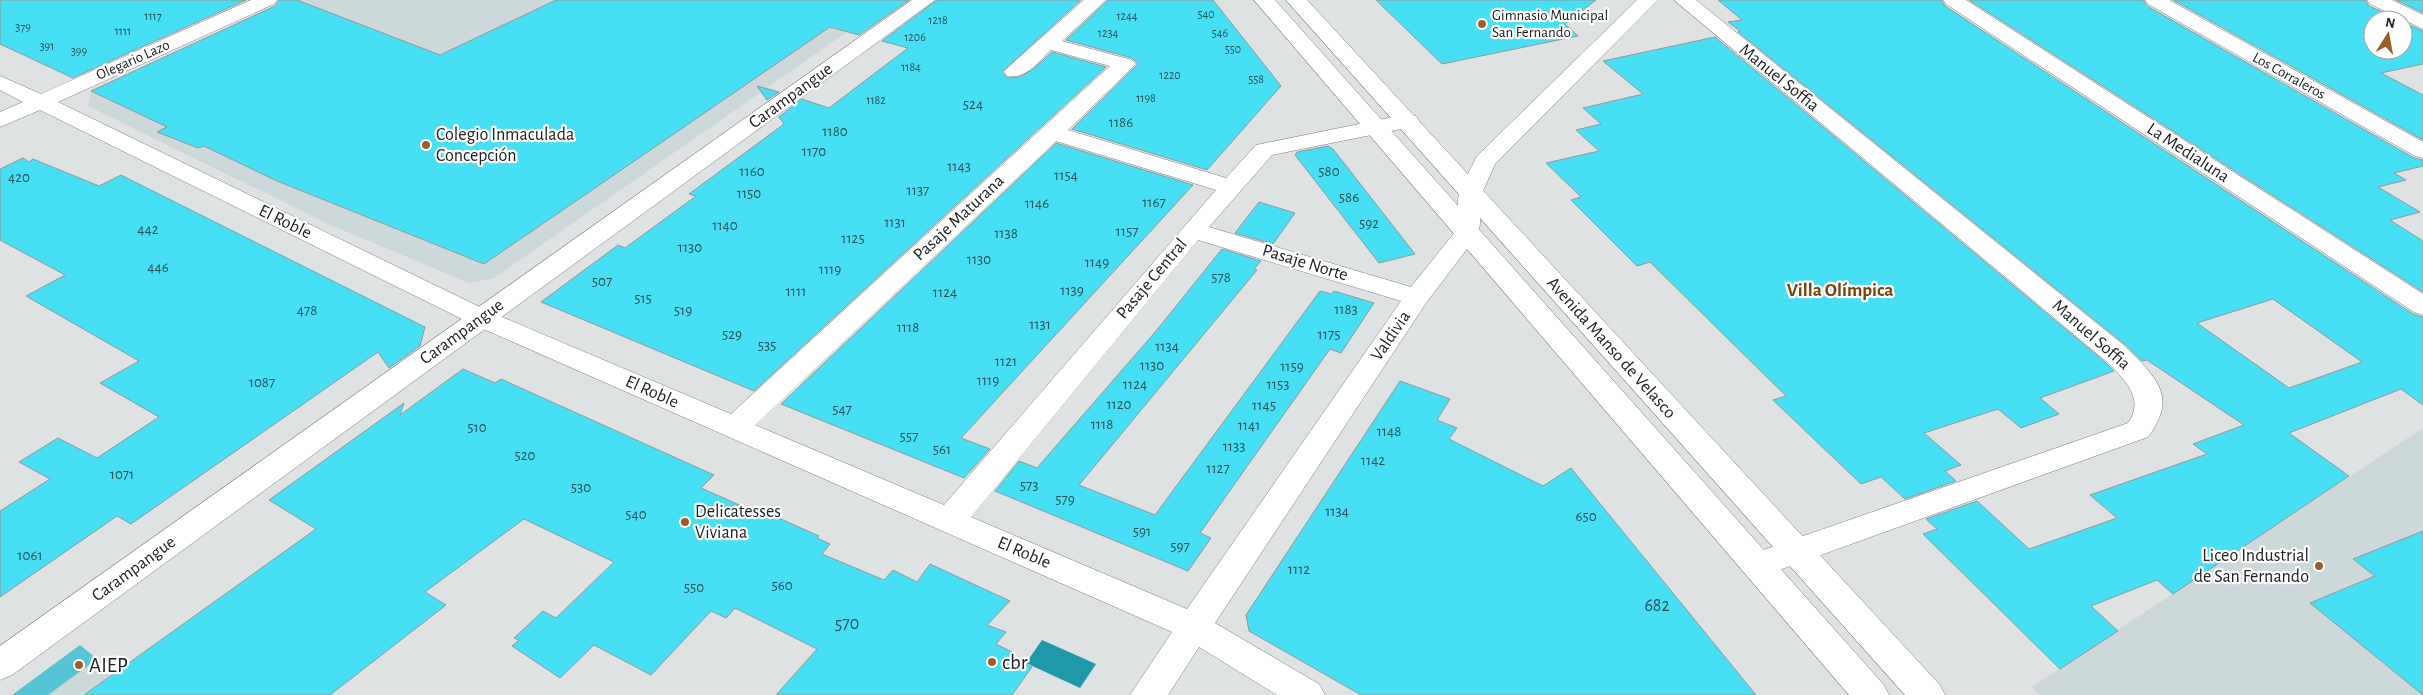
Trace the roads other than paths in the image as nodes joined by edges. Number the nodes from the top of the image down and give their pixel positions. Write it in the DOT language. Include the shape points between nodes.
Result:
graph roads {
  1 [pos="267,0"];
  2 [pos="925,0"];
  3 [pos="1096,0"];
  4 [pos="1264,0"];
  5 [pos="1296,0"];
  6 [pos="1648,0"];
  7 [pos="1684,0"];
  8 [pos="1954,0"];
  9 [pos="2155,0"];
  10 [pos="2377,0"];
  11 [pos="2423,23"];
  12 [pos="1047,43"];
  13 [pos="1015,71"];
  14 [pos="0,82"];
  15 [pos="40,101"];
  16 [pos="0,120"];
  17 [pos="1408,121"];
  18 [pos="1375,127"];
  19 [pos="1050,132"];
  20 [pos="2423,151"];
  21 [pos="1232,187"];
  22 [pos="1471,191"];
  23 [pos="1194,230"];
  24 [pos="1467,232"];
  25 [pos="1417,297"];
  26 [pos="2423,306"];
  27 [pos="481,318"];
  28 [pos="734,428"];
  29 [pos="949,521"];
  30 [pos="1796,552"];
  31 [pos="1757,565"];
  32 [pos="1194,627"];
  33 [pos="0,665"];
  34 [pos="1148,695"];
  35 [pos="1308,695"];
  36 [pos="1871,695"];
  37 [pos="1927,695"];
  1 -- 15 [label="street, Olegario Lazo"];
  2 -- 27 [label="street, Carampangue"];
  3 -- 12 [label="street"];
  4 -- 18 [label="street, Avenida Manso de Velasco"];
  5 -- 17 [label="street, Avenida Manso de Velasco"];
  6 -- 22 [label="street" via="1485,161"];
  7 -- 30 [label="street, Manuel Soffia" via="2116,354 2143,382 2149,398 2148,420 2138,430"];
  8 -- 26 [label="street, La Medialuna"];
  9 -- 20 [label="street, Los Corraleros"];
  10 -- 11 [label="street"];
  12 -- 13 [label="street"];
  12 -- 19 [label="street, Pasaje Maturana" via="1125,64"];
  14 -- 15 [label="street, El Roble"];
  15 -- 16 [label="street, Olegario Lazo"];
  15 -- 27 [label="street, El Roble"];
  17 -- 18 [label="street, Pasaje Central"];
  17 -- 22 [label="street, Avenida Manso de Velasco"];
  18 -- 21 [label="street, Pasaje Central" via="1264,150"];
  18 -- 24 [label="street, Avenida Manso de Velasco"];
  19 -- 21 [label="street"];
  19 -- 28 [label="street, Pasaje Maturana"];
  21 -- 23 [label="street, Pasaje Central"];
  22 -- 24 [label="street"];
  22 -- 30 [label="street, Avenida Manso de Velasco"];
  23 -- 25 [label="street, Pasaje Norte"];
  23 -- 29 [label="street, Pasaje Central"];
  24 -- 25 [label="street, Valdivia"];
  24 -- 31 [label="street, Avenida Manso de Velasco"];
  25 -- 32 [label="street, Valdivia"];
  27 -- 28 [label="street, El Roble"];
  27 -- 33 [label="street, Carampangue"];
  28 -- 29 [label="street, El Roble"];
  29 -- 32 [label="street, El Roble"];
  30 -- 31 [label="street, Manuel Soffia"];
  30 -- 37 [label="street, Avenida Manso de Velasco"];
  31 -- 36 [label="street, Avenida Manso de Velasco"];
  32 -- 34 [label="street, Valdivia"];
  32 -- 35 [label="street, El Roble"];
}
